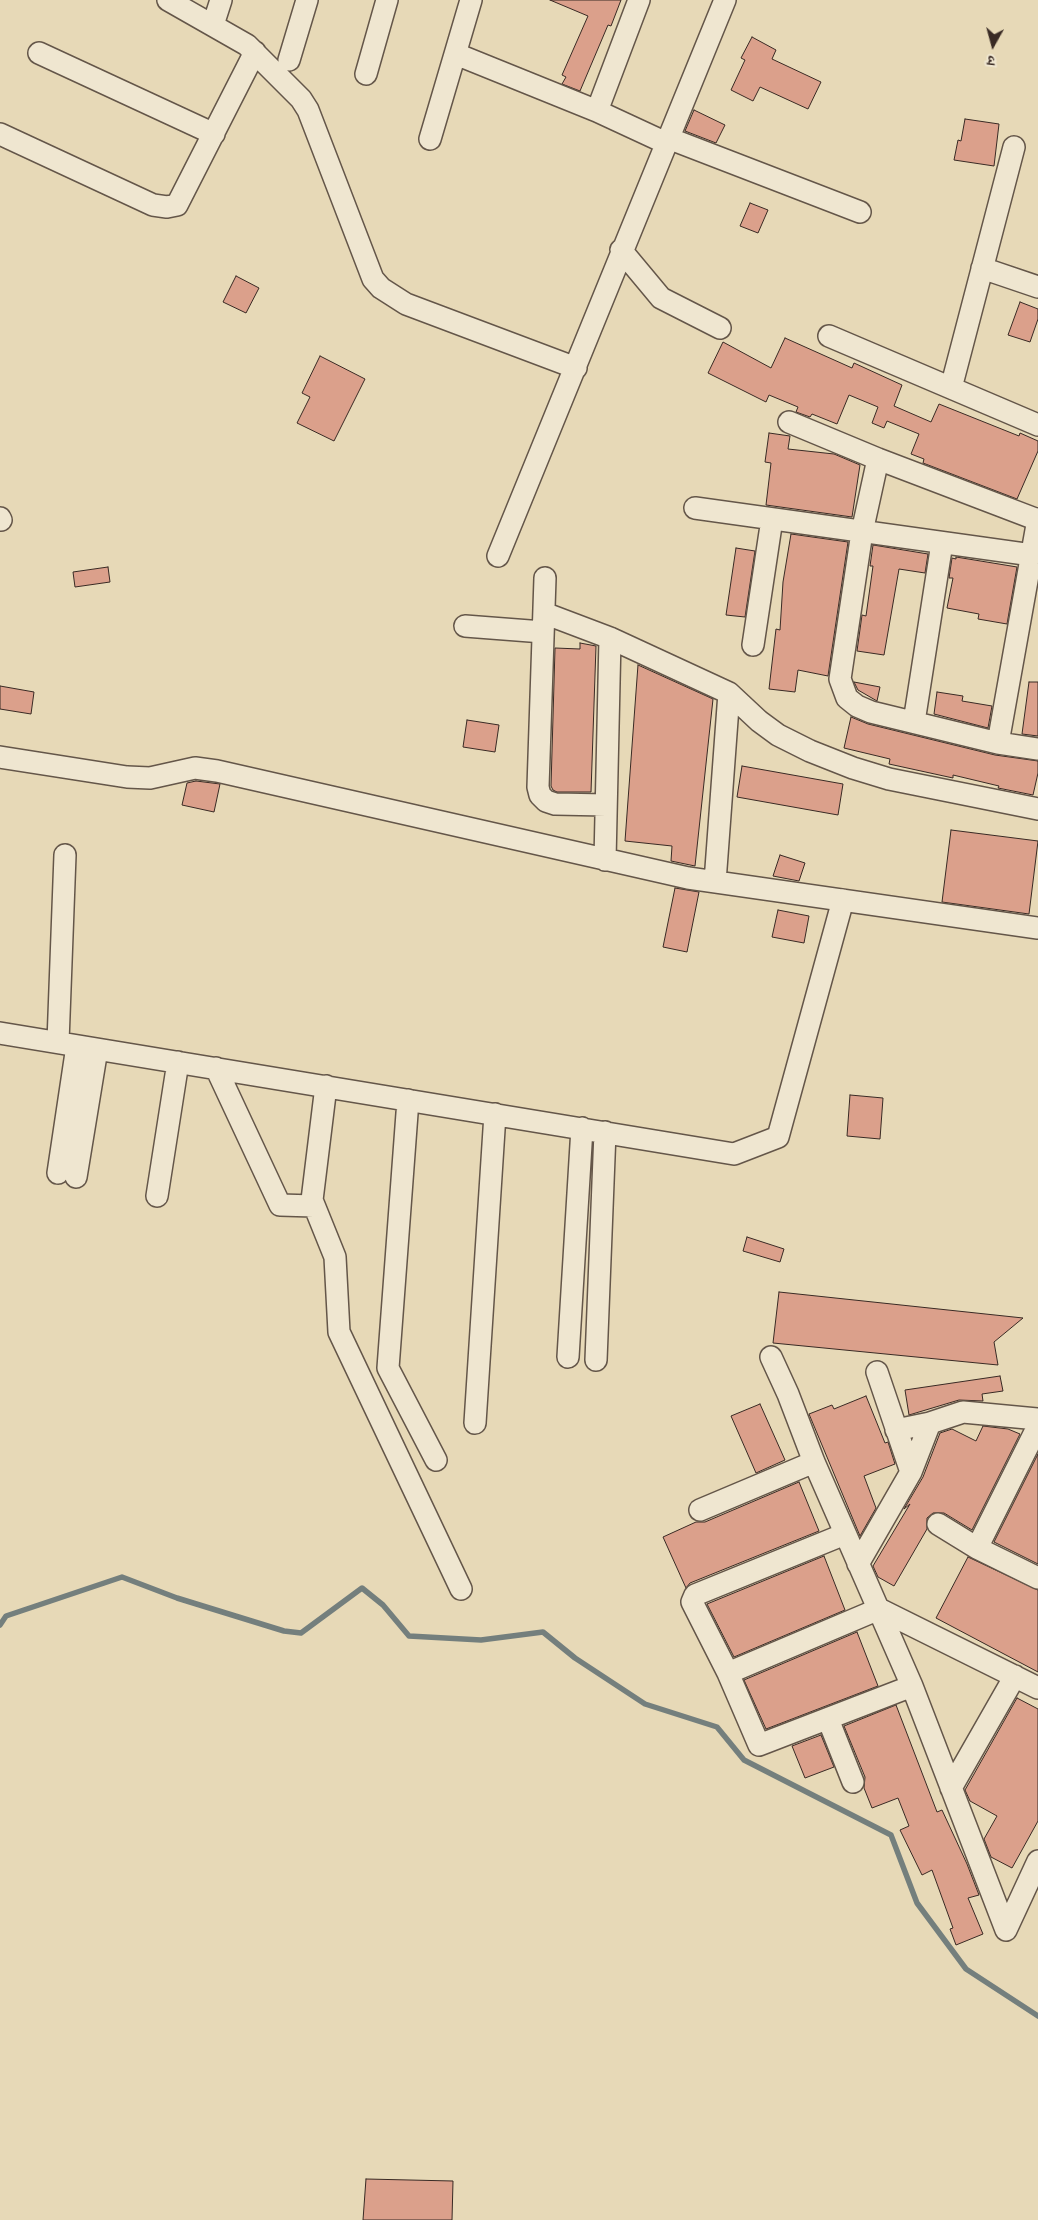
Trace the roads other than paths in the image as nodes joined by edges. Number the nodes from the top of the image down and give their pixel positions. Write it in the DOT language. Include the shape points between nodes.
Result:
graph roads {
  1 [pos="168,0"];
  2 [pos="221,0"];
  3 [pos="306,0"];
  4 [pos="387,0"];
  5 [pos="471,0"];
  6 [pos="639,0"];
  7 [pos="724,0"];
  8 [pos="213,25"];
  9 [pos="255,52"];
  10 [pos="39,54"];
  11 [pos="456,54"];
  12 [pos="288,60"];
  13 [pos="366,74"];
  14 [pos="598,111"];
  15 [pos="0,134"];
  16 [pos="214,134"];
  17 [pos="430,139"];
  18 [pos="667,141"];
  19 [pos="1014,147"];
  20 [pos="860,212"];
  21 [pos="621,250"];
  22 [pos="982,268"];
  23 [pos="1038,287"];
  24 [pos="720,328"];
  25 [pos="829,336"];
  26 [pos="576,368"];
  27 [pos="951,388"];
  28 [pos="789,422"];
  29 [pos="1038,425"];
  30 [pos="878,459"];
  31 [pos="695,508"];
  32 [pos="772,519"];
  33 [pos="1038,519"];
  34 [pos="862,532"];
  35 [pos="942,543"];
  36 [pos="1032,555"];
  37 [pos="498,556"];
  38 [pos="545,578"];
  39 [pos="544,622"];
  40 [pos="1029,625"];
  41 [pos="465,626"];
  42 [pos="610,638"];
  43 [pos="753,645"];
  44 [pos="729,693"];
  45 [pos="914,722"];
  46 [pos="998,744"];
  47 [pos="1038,749"];
  48 [pos="0,757"];
  49 [pos="606,805"];
  50 [pos="1038,809"];
  51 [pos="65,854"];
  52 [pos="605,860"];
  53 [pos="715,882"];
  54 [pos="843,900"];
  55 [pos="1038,928"];
  56 [pos="0,1033"];
  57 [pos="77,1046"];
  58 [pos="178,1062"];
  59 [pos="216,1068"];
  60 [pos="326,1086"];
  61 [pos="408,1100"];
  62 [pos="495,1114"];
  63 [pos="582,1128"];
  64 [pos="605,1132"];
  65 [pos="67,1175"];
  66 [pos="157,1196"];
  67 [pos="314,1206"];
  68 [pos="568,1357"];
  69 [pos="771,1358"];
  70 [pos="596,1360"];
  71 [pos="877,1372"];
  72 [pos="1038,1419"];
  73 [pos="475,1422"];
  74 [pos="930,1424"];
  75 [pos="1038,1426"];
  76 [pos="896,1430"];
  77 [pos="436,1460"];
  78 [pos="814,1462"];
  79 [pos="911,1472"];
  80 [pos="700,1510"];
  81 [pos="938,1524"];
  82 [pos="845,1534"];
  83 [pos="978,1548"];
  84 [pos="858,1564"];
  85 [pos="1038,1578"];
  86 [pos="461,1589"];
  87 [pos="879,1609"];
  88 [pos="728,1674"];
  89 [pos="1014,1676"];
  90 [pos="912,1686"];
  91 [pos="1038,1688"];
  92 [pos="828,1719"];
  93 [pos="853,1782"];
  94 [pos="951,1788"];
  95 [pos="1038,1862"];
  1 -- 8 [label="street"];
  2 -- 8 [label="street"];
  3 -- 12 [label="street"];
  4 -- 13 [label="street"];
  5 -- 11 [label="street"];
  6 -- 14 [label="street"];
  7 -- 18 [label="street"];
  8 -- 9 [label="street"];
  9 -- 16 [label="street"];
  9 -- 26 [label="street" via="290,86 308,110 374,279 381,288 406,304"];
  10 -- 16 [label="street"];
  11 -- 14 [label="street"];
  11 -- 17 [label="street"];
  14 -- 18 [label="street"];
  15 -- 16 [label="street" via="152,205 167,207 181,200"];
  18 -- 20 [label="street"];
  18 -- 21 [label="street"];
  19 -- 22 [label="street"];
  21 -- 24 [label="street" via="661,298"];
  21 -- 26 [label="street"];
  22 -- 23 [label="street"];
  22 -- 27 [label="street"];
  25 -- 27 [label="street"];
  26 -- 37 [label="street"];
  27 -- 29 [label="street"];
  28 -- 30 [label="street"];
  30 -- 33 [label="street"];
  30 -- 34 [label="street"];
  31 -- 32 [label="street"];
  32 -- 34 [label="street"];
  32 -- 43 [label="street"];
  33 -- 36 [label="street"];
  34 -- 35 [label="street"];
  34 -- 45 [label="street" via="840,679 843,692 857,706 870,712"];
  35 -- 36 [label="street"];
  35 -- 45 [label="street"];
  36 -- 40 [label="street"];
  38 -- 39 [label="street"];
  39 -- 41 [label="street"];
  39 -- 42 [label="street"];
  39 -- 49 [label="street" via="540,795 555,804"];
  40 -- 46 [label="street"];
  42 -- 44 [label="street"];
  42 -- 49 [label="street"];
  44 -- 50 [label="street" via="778,734 853,768 889,779"];
  44 -- 53 [label="street"];
  45 -- 46 [label="street"];
  46 -- 47 [label="street"];
  48 -- 52 [label="street" via="127,777 150,778 195,768 217,771"];
  49 -- 52 [label="street"];
  51 -- 57 [label="street"];
  52 -- 53 [label="street"];
  53 -- 54 [label="street"];
  54 -- 55 [label="street"];
  54 -- 64 [label="street" via="778,1137 734,1154"];
  56 -- 57 [label="street"];
  57 -- 58 [label="street"];
  57 -- 65 [label="street"];
  58 -- 59 [label="street"];
  58 -- 66 [label="street"];
  59 -- 60 [label="street"];
  59 -- 67 [label="street" via="280,1205"];
  60 -- 61 [label="street"];
  60 -- 67 [label="street" via="312,1200"];
  61 -- 62 [label="street"];
  61 -- 77 [label="street" via="388,1368"];
  62 -- 63 [label="street"];
  62 -- 73 [label="street"];
  63 -- 64 [label="street"];
  63 -- 68 [label="street"];
  64 -- 70 [label="street"];
  67 -- 86 [label="street" via="335,1257 339,1332"];
  69 -- 78 [label="street"];
  71 -- 76 [label="street"];
  72 -- 74 [label="street" via="963,1412"];
  74 -- 76 [label="street"];
  74 -- 79 [label="street"];
  75 -- 83 [label="street"];
  76 -- 79 [label="street"];
  78 -- 80 [label="street"];
  78 -- 82 [label="street"];
  79 -- 84 [label="street"];
  81 -- 83 [label="street"];
  82 -- 84 [label="street"];
  82 -- 88 [label="street" via="695,1595 692,1602"];
  83 -- 85 [label="street"];
  84 -- 87 [label="street"];
  87 -- 88 [label="street"];
  87 -- 89 [label="street"];
  87 -- 90 [label="street"];
  88 -- 92 [label="street" via="760,1745"];
  89 -- 91 [label="street"];
  89 -- 94 [label="street"];
  90 -- 92 [label="street"];
  90 -- 94 [label="street"];
  92 -- 93 [label="street"];
  94 -- 95 [label="street" via="1006,1930"];
}
